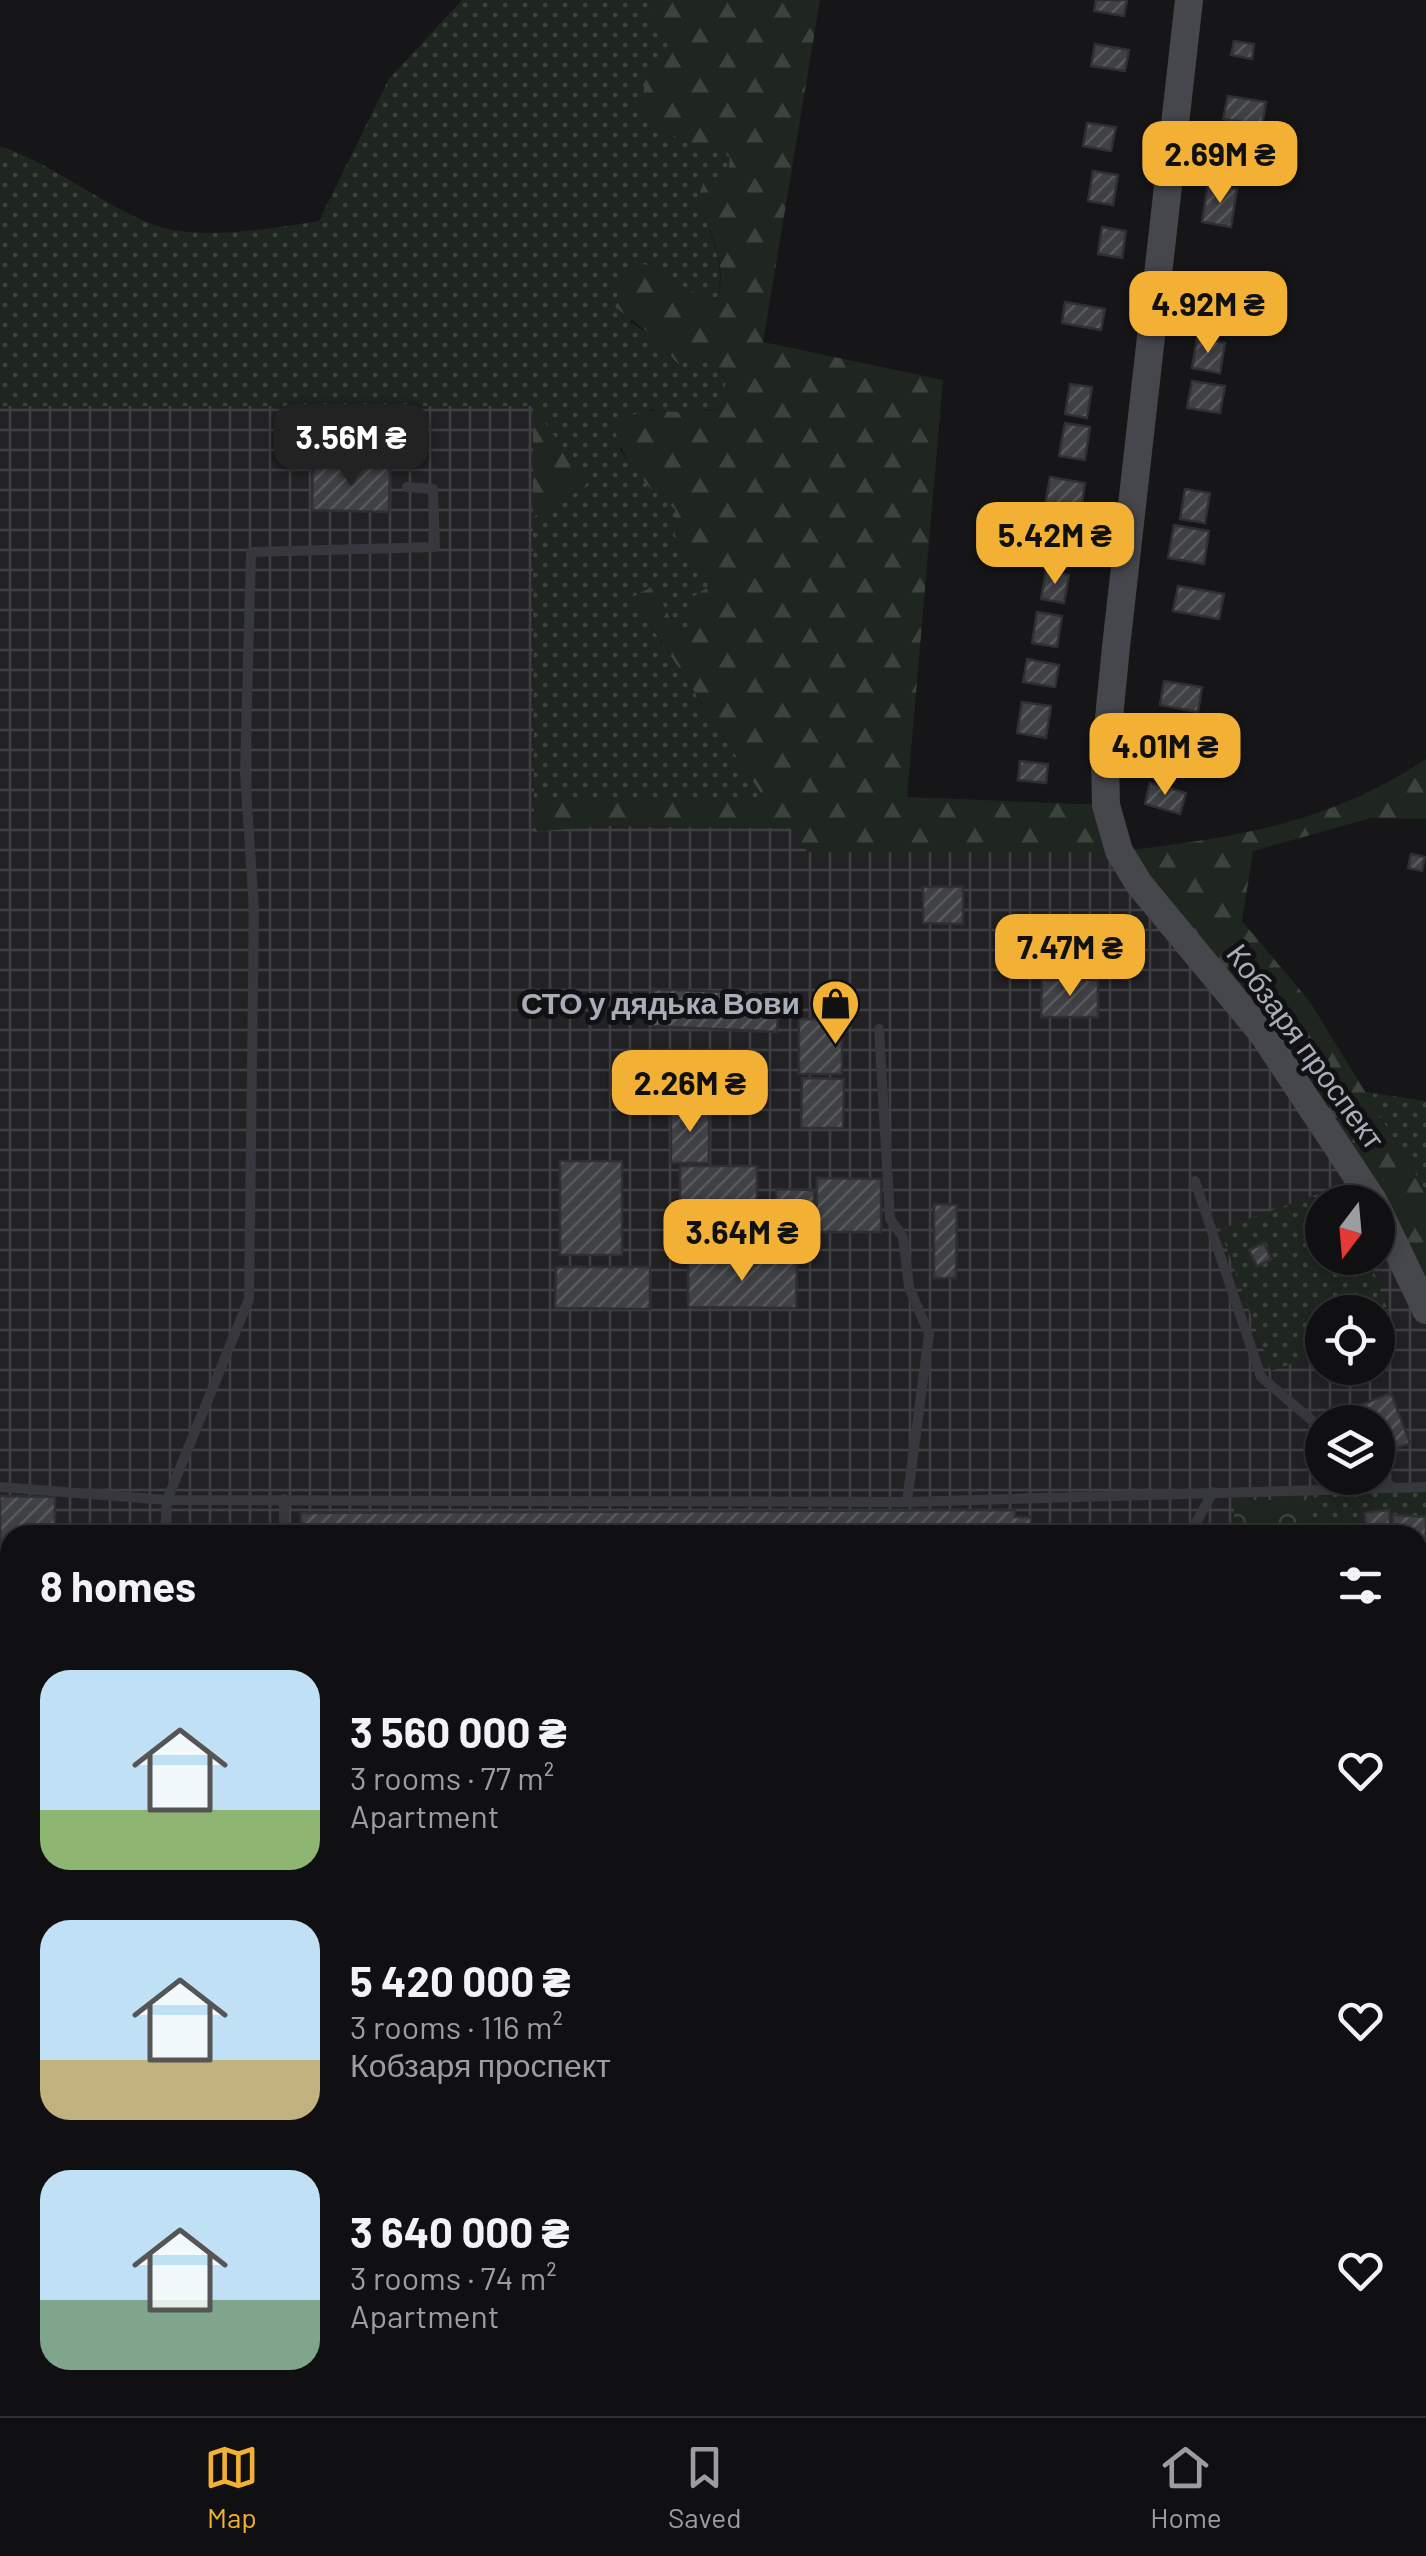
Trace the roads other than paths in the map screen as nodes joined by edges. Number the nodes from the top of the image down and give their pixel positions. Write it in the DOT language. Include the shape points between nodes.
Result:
graph roads {
  1 [pos="1188,0"];
  2 [pos="406,487"];
  3 [pos="879,1030"];
  4 [pos="1194,1181"];
  5 [pos="1363,1185"];
  6 [pos="1395,1245"];
  7 [pos="1426,1310"];
  8 [pos="1305,1415"];
  9 [pos="1426,1487"];
  10 [pos="0,1488"];
  11 [pos="1395,1488"];
  12 [pos="1305,1490"];
  13 [pos="1214,1492"];
  14 [pos="284,1498"];
  15 [pos="167,1500"];
  16 [pos="907,1502"];
  17 [pos="166,1525"];
  18 [pos="284,1525"];
  19 [pos="1196,1525"];
  1 -- 5 [label="main road, Кобзаря проспект" via="1116,647 1106,805 1119,852 1139,884 1263,1034"];
  2 -- 15 [label="lane" via="433,489 435,547 250,552 249,1299"];
  3 -- 16 [label="lane" via="890,1219 903,1237 909,1287 929,1334"];
  4 -- 8 [label="lane" via="1261,1377"];
  6 -- 7 [label="main road"];
  9 -- 11 [label="lane"];
  10 -- 15 [label="lane"];
  12 -- 13 [label="lane"];
  13 -- 16 [label="lane"];
  13 -- 19 [label="lane"];
  14 -- 15 [label="lane"];
  14 -- 16 [label="lane"];
  14 -- 18 [label="lane"];
  15 -- 17 [label="lane"];
}
